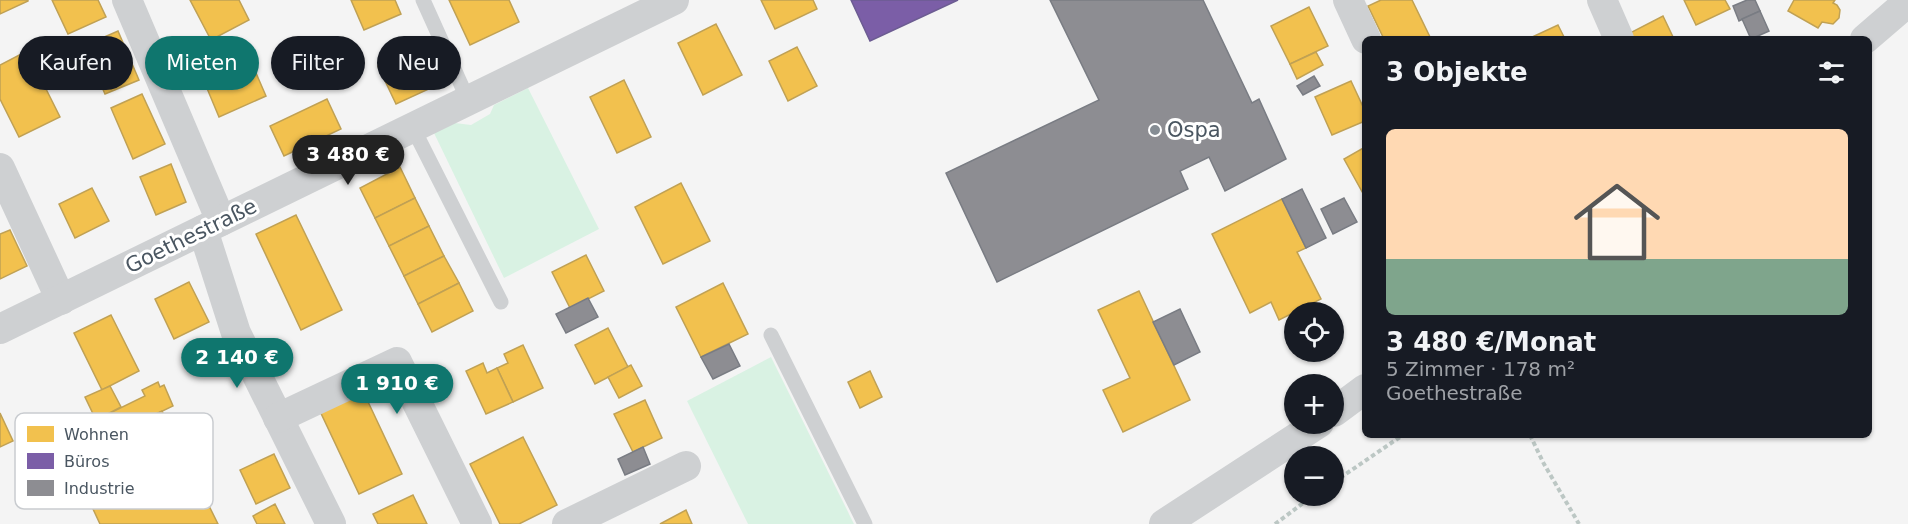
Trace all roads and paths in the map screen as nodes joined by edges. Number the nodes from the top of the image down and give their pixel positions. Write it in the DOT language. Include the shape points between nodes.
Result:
graph roads {
  1 [pos="127,0"];
  2 [pos="423,0"];
  3 [pos="674,0"];
  4 [pos="1348,0"];
  5 [pos="1602,0"];
  6 [pos="1908,2"];
  7 [pos="1365,36"];
  8 [pos="1618,36"];
  9 [pos="1868,36"];
  10 [pos="468,100"];
  11 [pos="412,128"];
  12 [pos="0,168"];
  13 [pos="212,226"];
  14 [pos="61,300"];
  15 [pos="501,302"];
  16 [pos="0,329"];
  17 [pos="771,335"];
  18 [pos="1362,391"];
  19 [pos="1344,405"];
  20 [pos="278,418"];
  21 [pos="1302,434"];
  22 [pos="1399,438"];
  23 [pos="1531,438"];
  24 [pos="686,466"];
  25 [pos="1344,475"];
  26 [pos="1299,506"];
  27 [pos="331,524"];
  28 [pos="477,524"];
  29 [pos="567,524"];
  30 [pos="865,524"];
  31 [pos="1164,524"];
  32 [pos="1275,524"];
  33 [pos="1580,524"];
  1 -- 13 [label="street"];
  2 -- 10 [label="lane"];
  3 -- 10 [label="street, Goethestraße"];
  4 -- 7 [label="street"];
  5 -- 8 [label="street"];
  6 -- 9 [label="street"];
  10 -- 11 [label="street, Goethestraße"];
  11 -- 13 [label="street, Goethestraße"];
  11 -- 15 [label="lane"];
  12 -- 14 [label="street"];
  13 -- 14 [label="street, Goethestraße"];
  13 -- 20 [label="street" via="236,333"];
  14 -- 16 [label="street, Goethestraße"];
  17 -- 30 [label="lane"];
  18 -- 19 [label="street"];
  20 -- 27 [label="street"];
  20 -- 28 [label="street" via="397,362"];
  21 -- 31 [label="street"];
  22 -- 25 [label="path"];
  23 -- 33 [label="path"];
  24 -- 29 [label="street"];
  26 -- 32 [label="path"];
}
